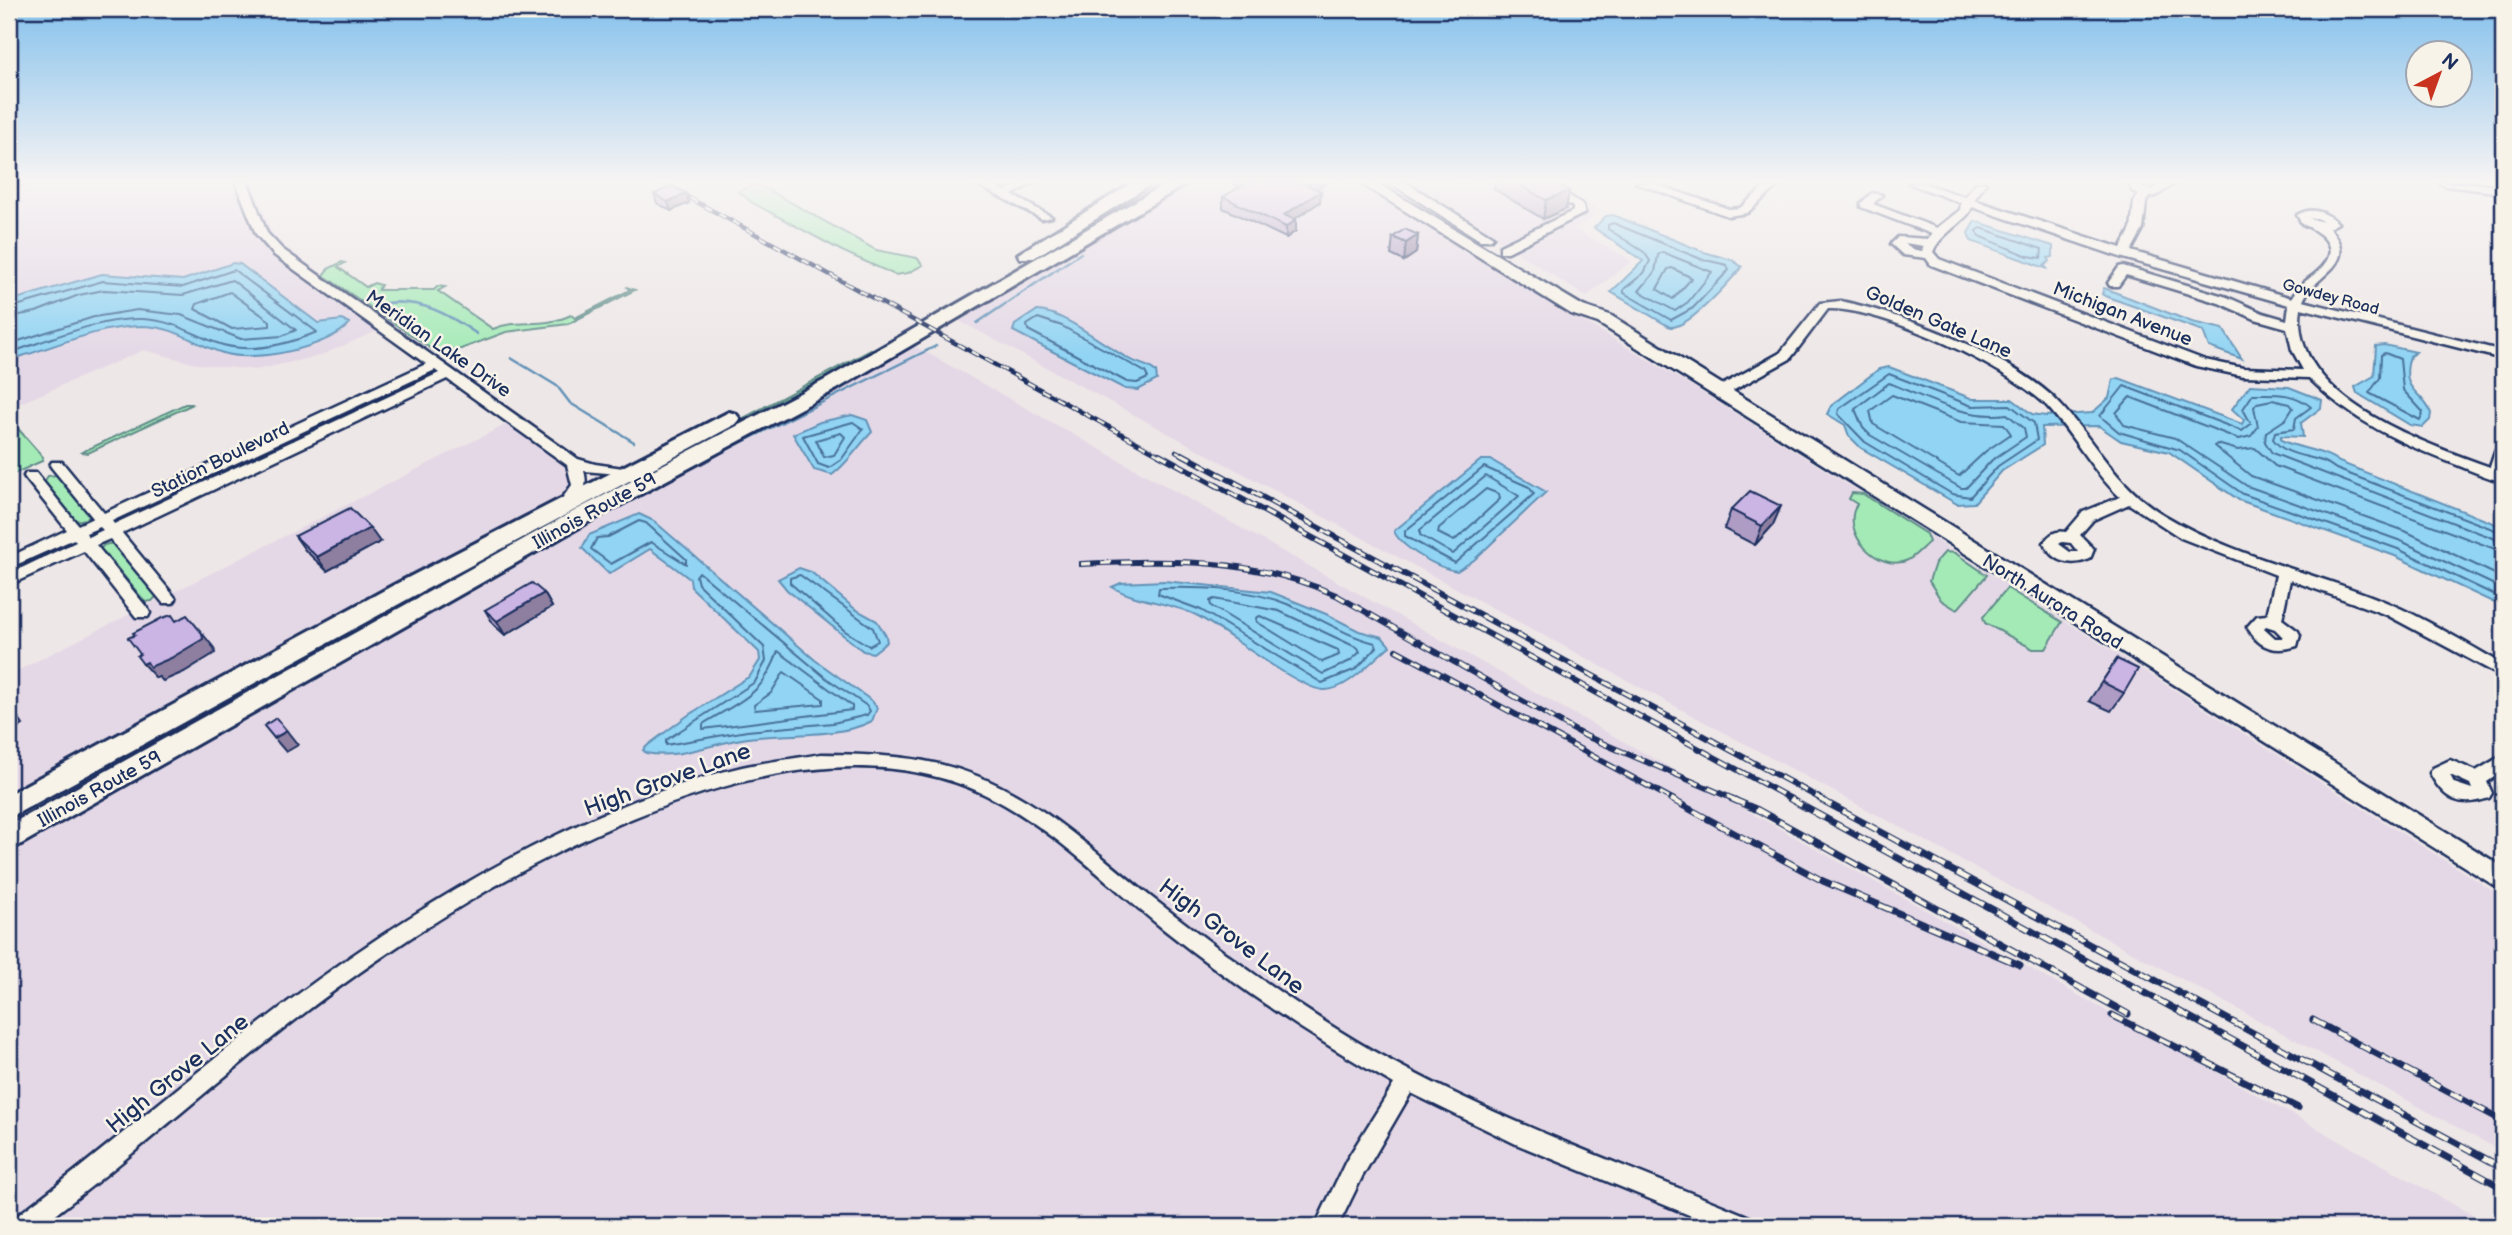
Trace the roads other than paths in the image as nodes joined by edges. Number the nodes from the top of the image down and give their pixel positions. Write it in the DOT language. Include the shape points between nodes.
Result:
graph roads {
  1 [pos="268,241"];
  2 [pos="1050,241"];
  3 [pos="1079,241"];
  4 [pos="1462,241"];
  5 [pos="1490,241"];
  6 [pos="1521,241"];
  7 [pos="1935,241"];
  8 [pos="2084,241"];
  9 [pos="2131,241"];
  10 [pos="2331,241"];
  11 [pos="1504,249"];
  12 [pos="2124,254"];
  13 [pos="2114,283"];
  14 [pos="2299,304"];
  15 [pos="1604,319"];
  16 [pos="2295,326"];
  17 [pos="2503,355"];
  18 [pos="443,369"];
  19 [pos="2313,374"];
  20 [pos="1720,392"];
  21 [pos="2503,449"];
  22 [pos="573,462"];
  23 [pos="57,465"];
  24 [pos="625,472"];
  25 [pos="2499,475"];
  26 [pos="31,476"];
  27 [pos="2131,498"];
  28 [pos="565,504"];
  29 [pos="109,526"];
  30 [pos="2070,537"];
  31 [pos="82,538"];
  32 [pos="9,563"];
  33 [pos="2284,572"];
  34 [pos="9,580"];
  35 [pos="168,599"];
  36 [pos="142,613"];
  37 [pos="2274,621"];
  38 [pos="2503,670"];
  39 [pos="2503,762"];
  40 [pos="2477,779"];
  41 [pos="9,807"];
  42 [pos="9,839"];
  43 [pos="2503,880"];
  44 [pos="1407,1081"];
  45 [pos="22,1226"];
  46 [pos="1326,1226"];
  47 [pos="1744,1226"];
  1 -- 18 [label="street, Meridian Lake Drive"];
  2 -- 24 [label="main road, Illinois Route 59" via="964,293"];
  3 -- 42 [label="main road, Illinois Route 59" via="830,385 572,521"];
  4 -- 15 [label="main road, North Aurora Road" via="1577,310"];
  5 -- 11 [label="main road, North Aurora Road"];
  6 -- 11 [label="street"];
  7 -- 19 [label="street, Michigan Avenue" via="1929,249 1950,268 2202,363 2243,372"];
  8 -- 12 [label="street, Gowdey Road"];
  9 -- 12 [label="street"];
  10 -- 14 [label="street" via="2334,259 2306,286"];
  11 -- 15 [label="main road, North Aurora Road" via="1589,303"];
  12 -- 14 [label="street, Gowdey Road"];
  13 -- 16 [label="street" via="2123,270"];
  14 -- 16 [label="street" via="2306,315"];
  14 -- 17 [label="street, Gowdey Road"];
  15 -- 20 [label="main road, North Aurora Road"];
  16 -- 19 [label="street" via="2299,352"];
  18 -- 22 [label="street, Meridian Lake Drive"];
  18 -- 29 [label="street, Station Boulevard"];
  19 -- 25 [label="street" via="2388,429 2427,449"];
  20 -- 27 [label="street, Golden Gate Lane" via="1785,356 1819,310 1841,303 1990,360 2032,386"];
  20 -- 43 [label="main road, North Aurora Road"];
  21 -- 25 [label="street"];
  22 -- 24 [label="street, Meridian Lake Drive"];
  22 -- 28 [label="street" via="581,482"];
  23 -- 29 [label="street"];
  24 -- 28 [label="main road, Illinois Route 59"];
  26 -- 31 [label="street"];
  27 -- 30 [label="street" via="2088,516"];
  27 -- 33 [label="street, Golden Gate Lane" via="2198,540"];
  28 -- 41 [label="main road, Illinois Route 59"];
  29 -- 31 [label="street, Station Boulevard"];
  29 -- 35 [label="street"];
  31 -- 32 [label="street, Station Boulevard"];
  31 -- 34 [label="street, Station Boulevard"];
  31 -- 36 [label="street"];
  33 -- 37 [label="street"];
  33 -- 38 [label="street, Golden Gate Lane" via="2403,616"];
  39 -- 40 [label="street"];
  44 -- 45 [label="street, High Grove Lane" via="1263,993 1009,797 954,774 906,763 850,759 799,763 656,803 566,842 454,901 301,1003"];
  44 -- 46 [label="street" via="1353,1170"];
  44 -- 47 [label="street, High Grove Lane" via="1532,1143"];
}
